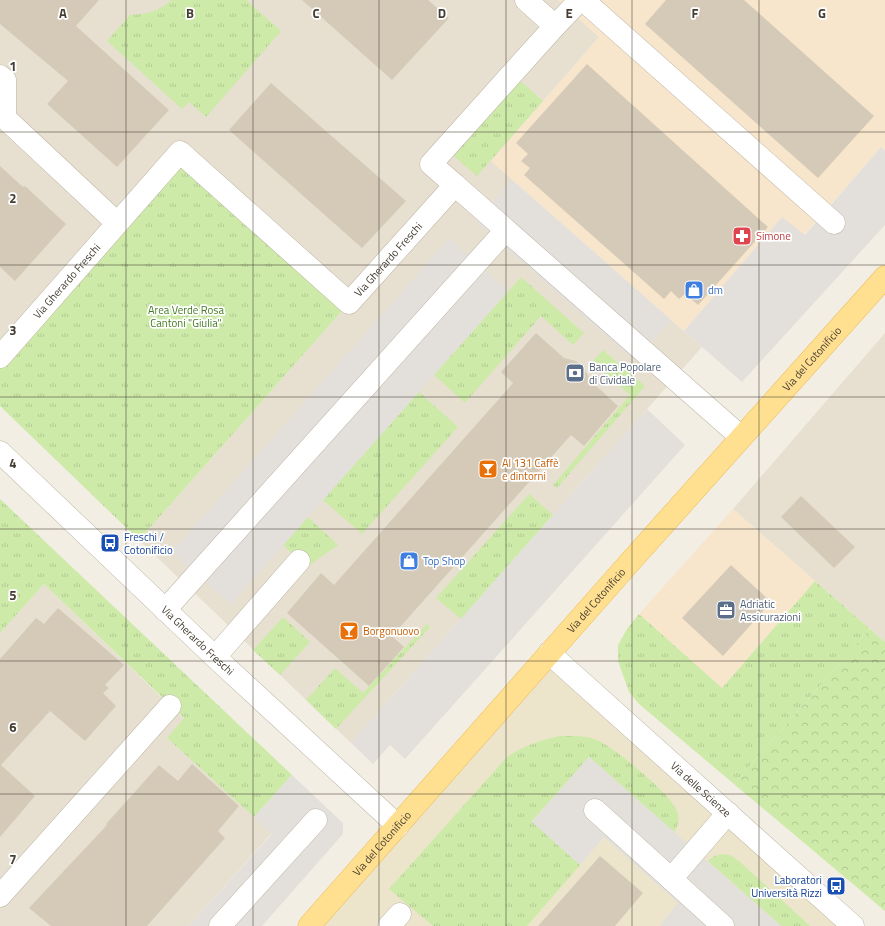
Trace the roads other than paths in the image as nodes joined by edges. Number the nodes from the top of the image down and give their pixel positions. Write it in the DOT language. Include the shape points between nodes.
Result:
graph roads {
  1 [pos="526,0"];
  2 [pos="580,0"];
  3 [pos="583,0"];
  4 [pos="555,26"];
  5 [pos="0,76"];
  6 [pos="2,118"];
  7 [pos="455,185"];
  8 [pos="117,223"];
  9 [pos="834,223"];
  10 [pos="506,230"];
  11 [pos="885,277"];
  12 [pos="0,357"];
  13 [pos="741,437"];
  14 [pos="0,452"];
  15 [pos="299,561"];
  16 [pos="165,610"];
  17 [pos="549,653"];
  18 [pos="215,657"];
  19 [pos="170,706"];
  20 [pos="595,810"];
  21 [pos="728,813"];
  22 [pos="316,820"];
  23 [pos="398,826"];
  24 [pos="671,878"];
  25 [pos="0,896"];
  26 [pos="220,926"];
  27 [pos="308,926"];
  28 [pos="723,926"];
  29 [pos="853,926"];
  1 -- 4 [label="street"];
  2 -- 4 [label="street"];
  3 -- 9 [label="street"];
  4 -- 7 [label="street" via="432,164"];
  5 -- 6 [label="street" via="5,80"];
  6 -- 8 [label="street"];
  7 -- 8 [label="street, Via Gherardo Freschi" via="349,303 180,152"];
  7 -- 10 [label="street"];
  8 -- 12 [label="street, Via Gherardo Freschi"];
  10 -- 13 [label="street"];
  10 -- 16 [label="street"];
  11 -- 13 [label="main road, Via del Cotonificio"];
  13 -- 17 [label="main road, Via del Cotonificio"];
  14 -- 16 [label="street, Via Gherardo Freschi"];
  15 -- 18 [label="street"];
  16 -- 18 [label="street, Via Gherardo Freschi"];
  17 -- 21 [label="street, Via delle Scienze"];
  17 -- 23 [label="main road, Via del Cotonificio"];
  18 -- 23 [label="street, Via Gherardo Freschi"];
  19 -- 25 [label="street"];
  20 -- 24 [label="street"];
  21 -- 24 [label="street"];
  21 -- 29 [label="street, Via delle Scienze"];
  22 -- 26 [label="street"];
  23 -- 27 [label="main road, Via del Cotonificio"];
  24 -- 28 [label="street"];
}
